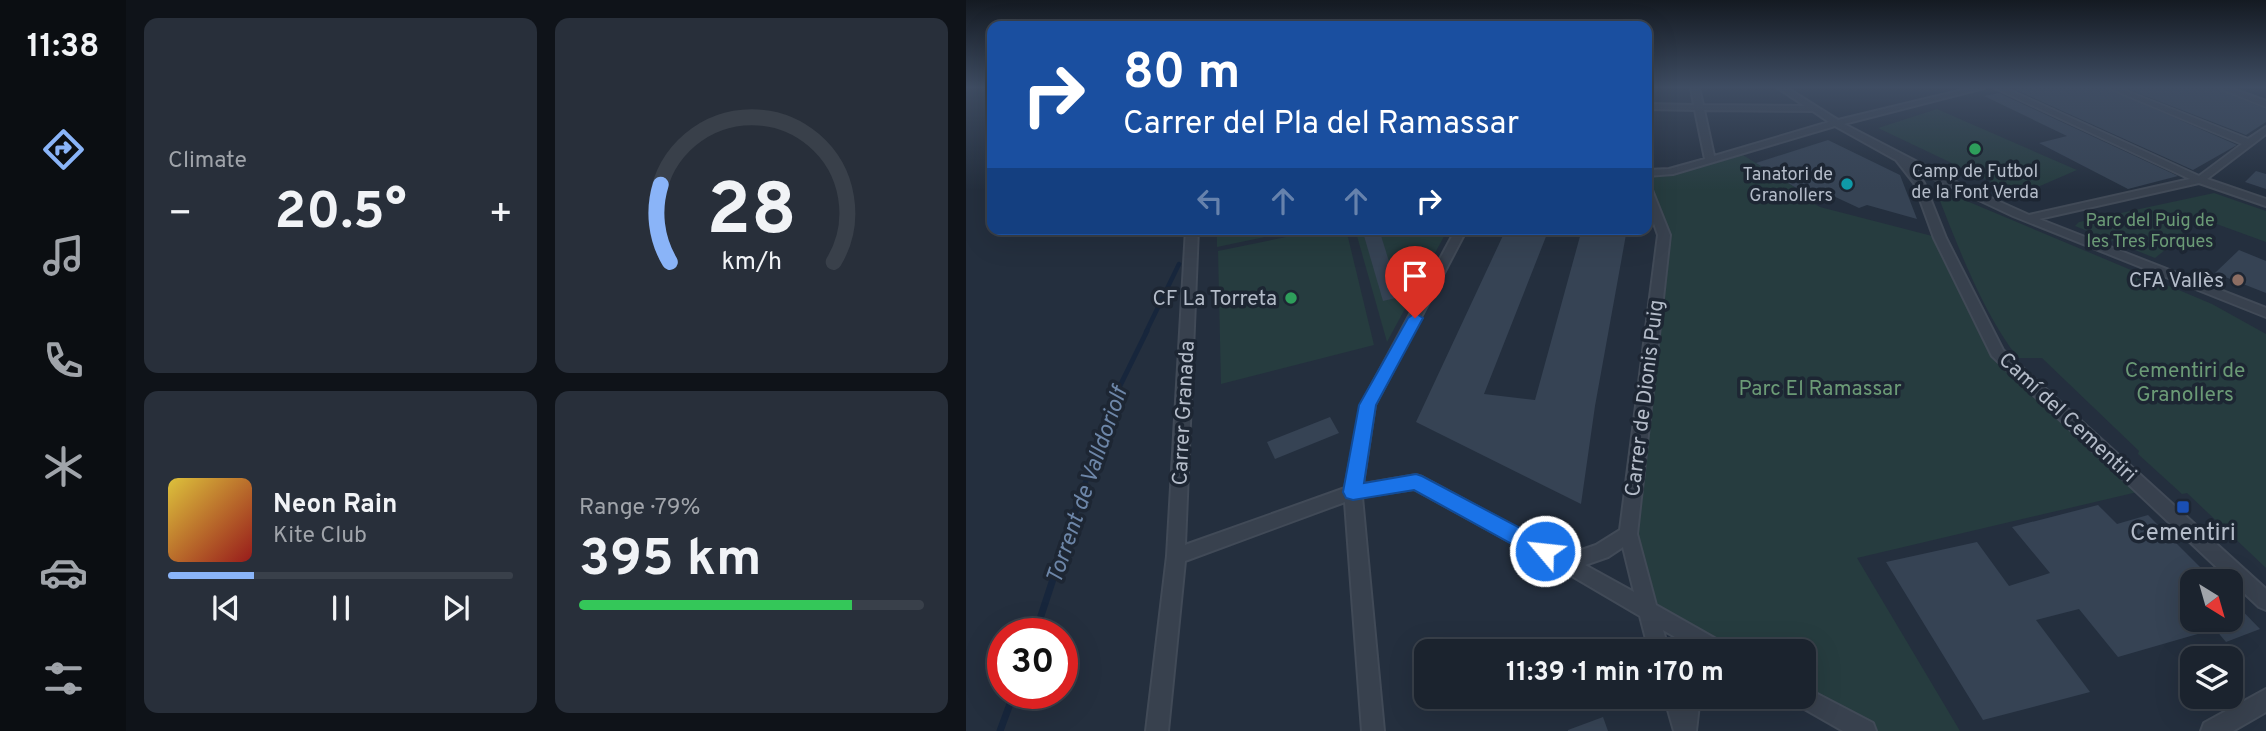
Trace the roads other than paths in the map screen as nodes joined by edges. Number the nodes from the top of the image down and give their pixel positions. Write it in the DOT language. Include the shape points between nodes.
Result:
graph roads {
  1 [pos="1702,122"];
  2 [pos="1802,122"];
  3 [pos="1831,122"];
  4 [pos="1841,122"];
  5 [pos="2074,122"];
  6 [pos="2197,122"];
  7 [pos="1833,124"];
  8 [pos="1812,129"];
  9 [pos="2266,130"];
  10 [pos="2249,143"];
  11 [pos="1710,160"];
  12 [pos="1901,160"];
  13 [pos="1652,173"];
  14 [pos="2200,180"];
  15 [pos="2266,203"];
  16 [pos="1652,204"];
  17 [pos="2031,217"];
  18 [pos="1192,235"];
  19 [pos="1459,235"];
  20 [pos="2266,313"];
  21 [pos="1353,492"];
  22 [pos="1629,534"];
  23 [pos="1176,556"];
  24 [pos="1566,563"];
  25 [pos="2266,601"];
  26 [pos="1646,608"];
  27 [pos="1655,639"];
  28 [pos="1698,639"];
  29 [pos="2266,699"];
  30 [pos="1816,704"];
  31 [pos="1678,709"];
  32 [pos="1688,709"];
  33 [pos="1157,731"];
  34 [pos="1374,731"];
  35 [pos="1685,731"];
  36 [pos="1865,731"];
  37 [pos="2213,731"];
  1 -- 11 [label="street"];
  2 -- 8 [label="street"];
  3 -- 7 [label="street"];
  4 -- 7 [label="street"];
  5 -- 14 [label="street"];
  6 -- 10 [label="street"];
  7 -- 8 [label="street"];
  7 -- 12 [label="street"];
  8 -- 11 [label="street"];
  9 -- 10 [label="street"];
  10 -- 14 [label="street"];
  11 -- 13 [label="street"];
  12 -- 17 [label="street"];
  12 -- 25 [label="street, Camí del Cementiri" via="1919,183 1940,238 1997,353"];
  14 -- 15 [label="street"];
  14 -- 17 [label="street"];
  16 -- 22 [label="street, Carrer de Dionis Puig" via="1664,236"];
  17 -- 20 [label="street"];
  18 -- 23 [label="street, Carrer Granada"];
  19 -- 21 [label="street" via="1368,405"];
  21 -- 23 [label="street"];
  21 -- 24 [label="street" via="1416,482"];
  21 -- 34 [label="street"];
  22 -- 24 [label="street" via="1602,551"];
  22 -- 26 [label="street, Carrer de Dionis Puig"];
  23 -- 33 [label="street, Carrer Granada"];
  24 -- 26 [label="street"];
  26 -- 27 [label="street, Carrer de Dionis Puig"];
  26 -- 28 [label="street"];
  29 -- 37 [label="street"];
  30 -- 36 [label="street"];
  31 -- 35 [label="street"];
  32 -- 35 [label="street"];
}
